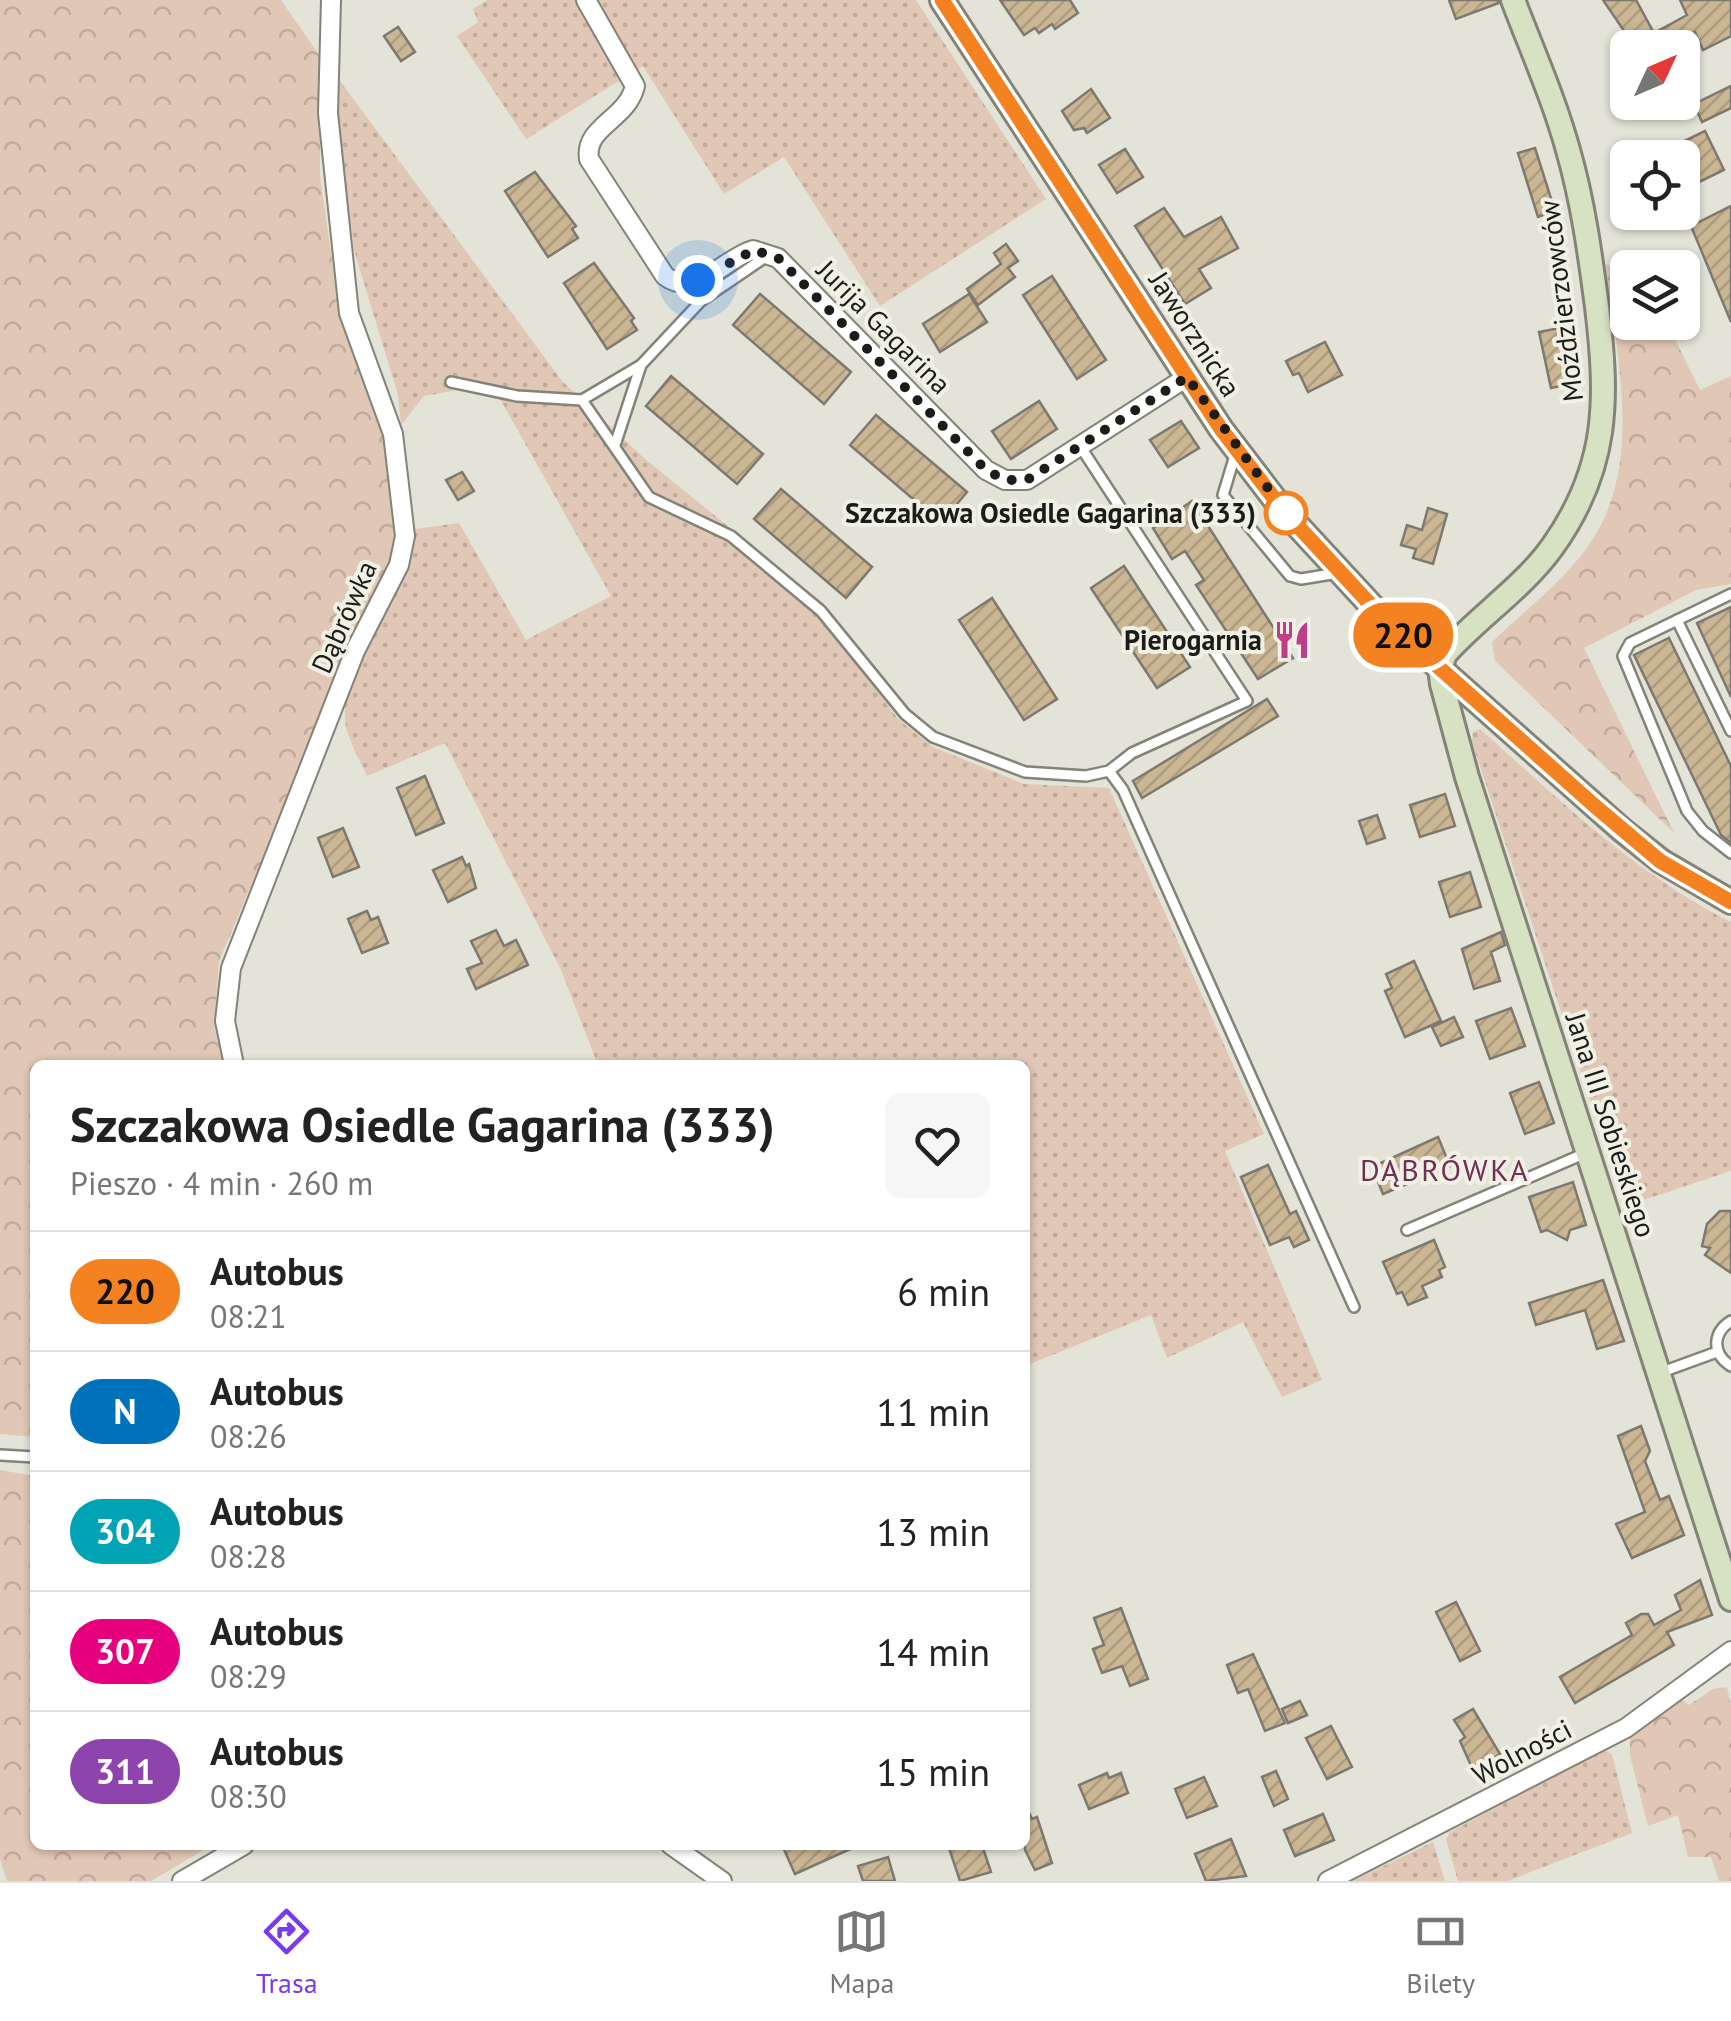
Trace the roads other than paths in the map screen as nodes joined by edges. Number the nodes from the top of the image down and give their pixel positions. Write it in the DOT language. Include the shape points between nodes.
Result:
graph roads {
  1 [pos="331,0"];
  2 [pos="586,0"];
  3 [pos="942,0"];
  4 [pos="1513,0"];
  5 [pos="769,254"];
  6 [pos="642,365"];
  7 [pos="1187,377"];
  8 [pos="451,382"];
  9 [pos="582,400"];
  10 [pos="615,445"];
  11 [pos="1080,446"];
  12 [pos="1236,450"];
  13 [pos="1339,573"];
  14 [pos="1731,594"];
  15 [pos="1677,620"];
  16 [pos="1440,668"];
  17 [pos="1731,732"];
  18 [pos="1109,770"];
  19 [pos="1731,853"];
  20 [pos="1731,902"];
  21 [pos="233,1060"];
  22 [pos="1588,1152"];
  23 [pos="1406,1230"];
  24 [pos="1354,1307"];
  25 [pos="1731,1322"];
  26 [pos="1717,1352"];
  27 [pos="1731,1366"];
  28 [pos="1660,1373"];
  29 [pos="0,1455"];
  30 [pos="30,1457"];
  31 [pos="1731,1599"];
  32 [pos="1731,1652"];
  33 [pos="235,1850"];
  34 [pos="678,1850"];
  35 [pos="182,1881"];
  36 [pos="722,1881"];
  37 [pos="1328,1881"];
  1 -- 21 [label="street, Dąbrówka" via="328,113 350,313 393,434 405,536 231,968 225,1022"];
  2 -- 5 [label="street" via="635,86 631,102 596,132 589,159 665,276 687,286 742,253"];
  3 -- 7 [label="street, Jaworznicka"];
  4 -- 16 [label="street, Moździerzowców" via="1578,187 1604,414 1586,488 1552,549 1467,629"];
  5 -- 6 [label="lane" via="701,301"];
  5 -- 11 [label="street, Jurija Gagarina" via="995,477 1027,480"];
  6 -- 9 [label="lane"];
  6 -- 10 [label="lane"];
  7 -- 11 [label="street, Jurija Gagarina"];
  7 -- 12 [label="street, Jaworznicka"];
  8 -- 9 [label="lane"];
  9 -- 10 [label="lane"];
  10 -- 18 [label="lane" via="649,498 731,536 821,611 916,726 1025,772 1055,777"];
  11 -- 18 [label="lane" via="1247,701"];
  12 -- 13 [label="street, Jaworznicka"];
  12 -- 13 [label="lane" via="1223,494 1290,576"];
  13 -- 16 [label="street, Jaworznicka"];
  14 -- 15 [label="lane"];
  15 -- 17 [label="lane"];
  15 -- 19 [label="lane" via="1630,643 1622,656 1688,810"];
  16 -- 20 [label="street, Jaworznicka" via="1660,861"];
  16 -- 22 [label="street, Jana III Sobieskiego" via="1467,777"];
  18 -- 24 [label="lane"];
  22 -- 23 [label="lane"];
  22 -- 28 [label="street, Jana III Sobieskiego"];
  25 -- 26 [label="lane" via="1717,1335"];
  26 -- 27 [label="lane"];
  26 -- 28 [label="lane"];
  28 -- 31 [label="street, Jana III Sobieskiego"];
  29 -- 30 [label="lane"];
  32 -- 37 [label="street, Wolności" via="1626,1728"];
  33 -- 35 [label="street"];
  34 -- 36 [label="street"];
}
